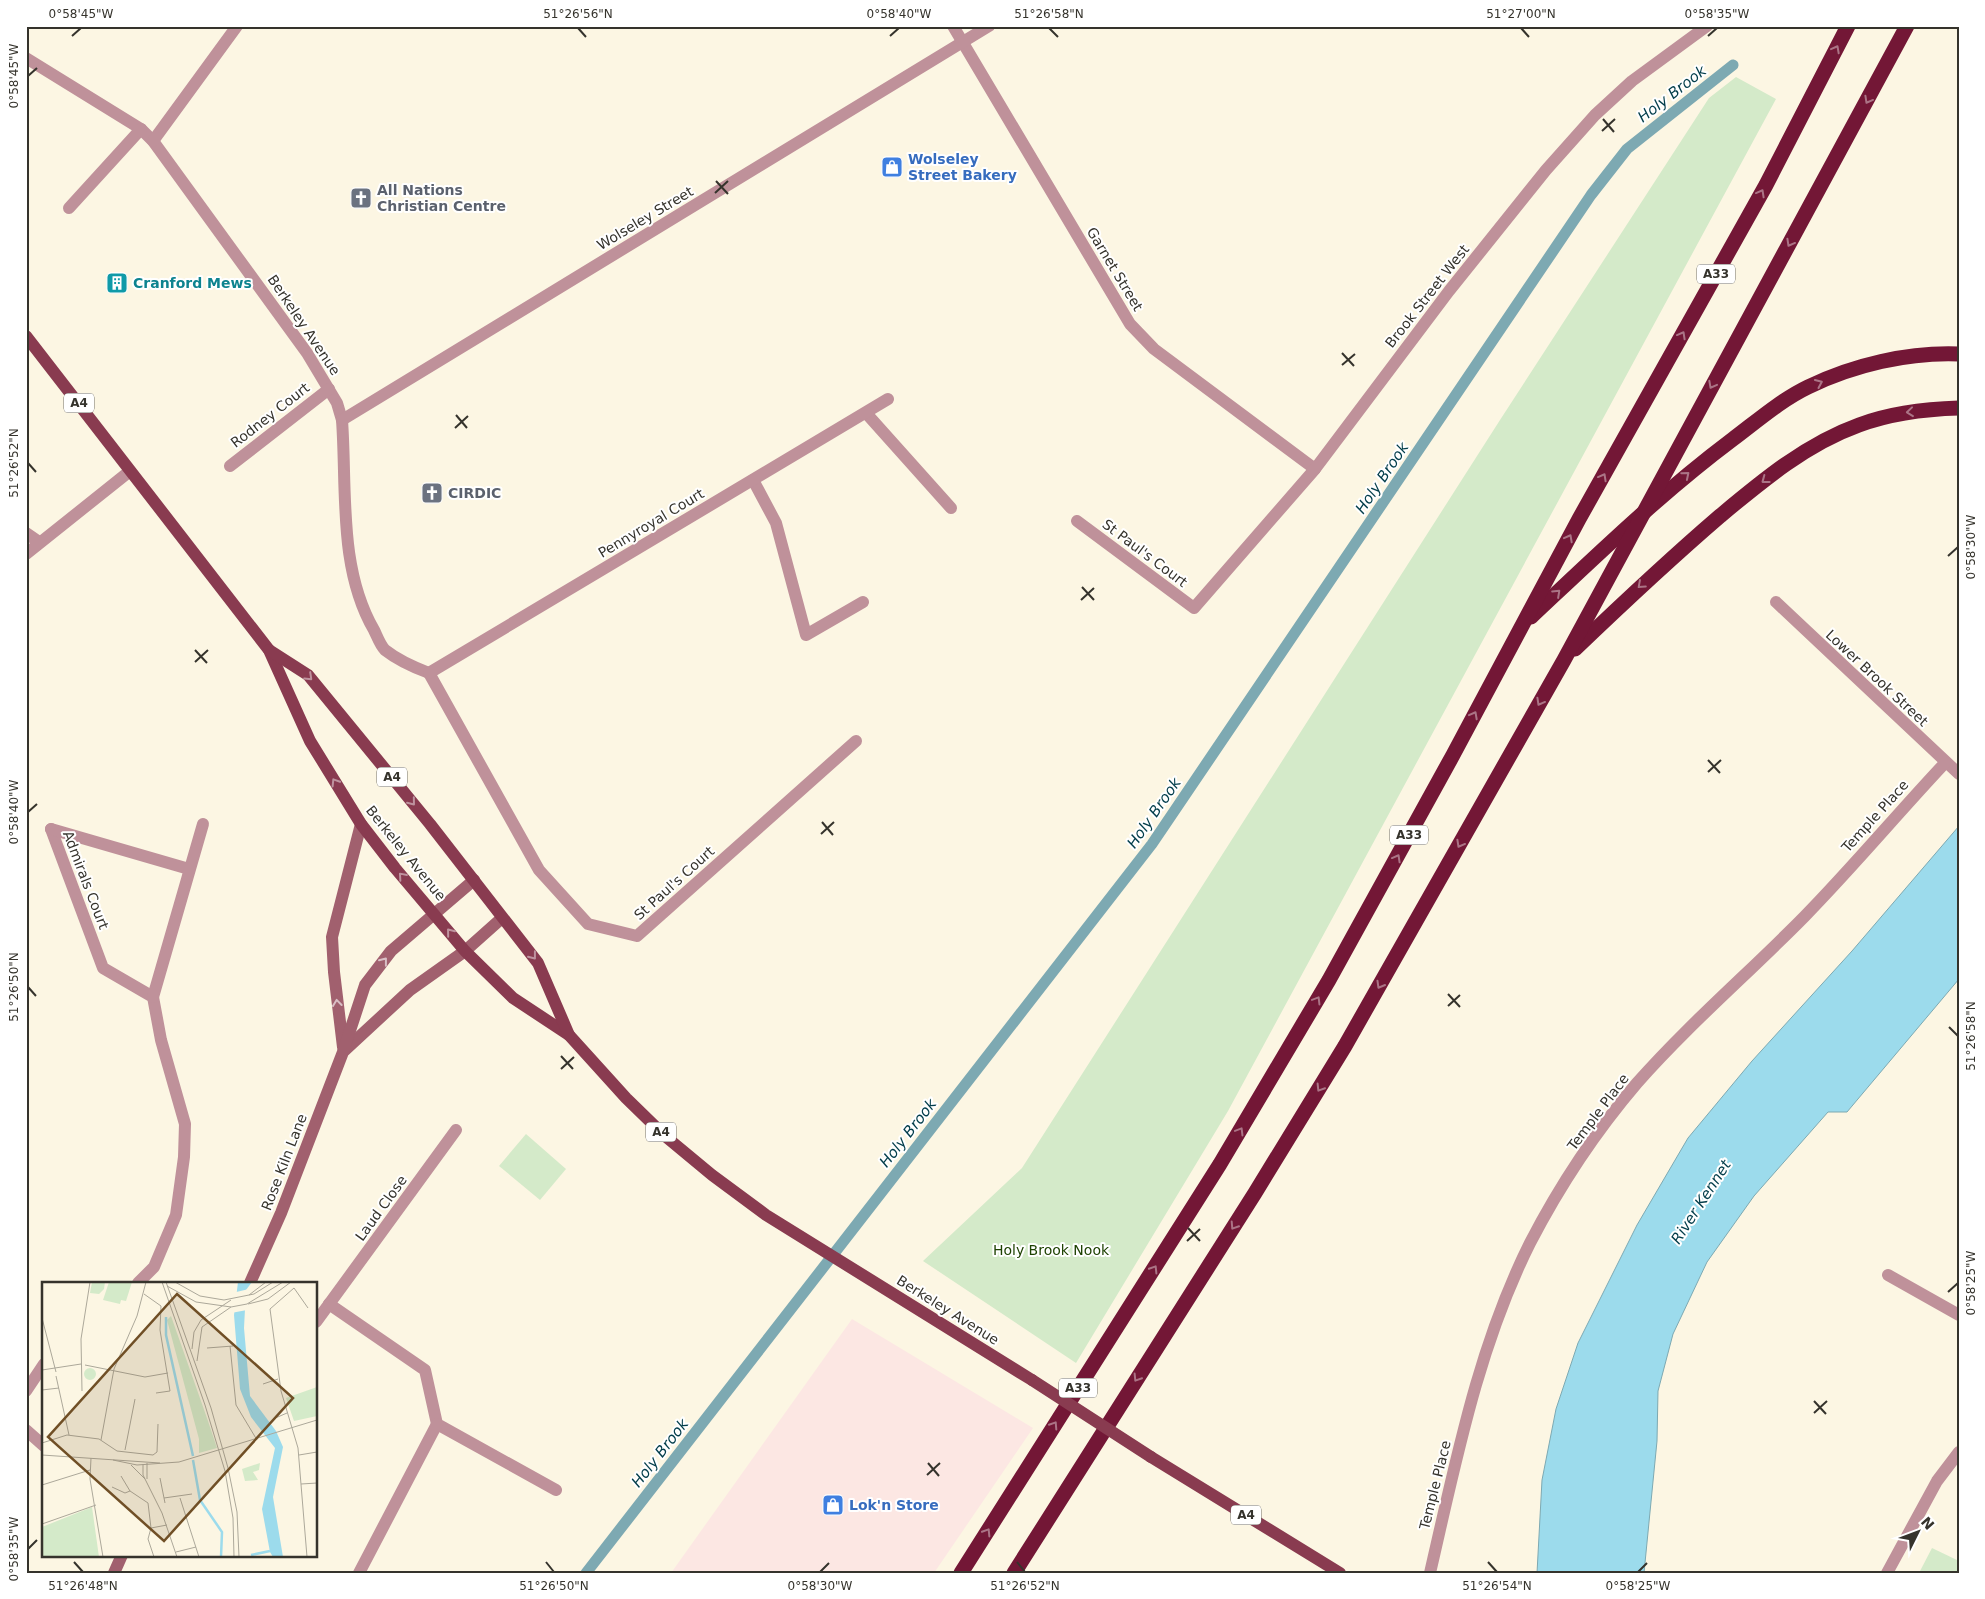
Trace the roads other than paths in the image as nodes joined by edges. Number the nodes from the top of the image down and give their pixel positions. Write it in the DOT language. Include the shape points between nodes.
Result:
graph roads {
  1 [pos="237,26"];
  2 [pos="953,26"];
  3 [pos="989,26"];
  4 [pos="1707,26"];
  5 [pos="1848,26"];
  6 [pos="1907,26"];
  7 [pos="963,42"];
  8 [pos="26,58"];
  9 [pos="141,129"];
  10 [pos="153,141"];
  11 [pos="69,208"];
  12 [pos="26,336"];
  13 [pos="1959,354"];
  14 [pos="329,389"];
  15 [pos="888,399"];
  16 [pos="1959,408"];
  17 [pos="866,413"];
  18 [pos="342,420"];
  19 [pos="230,466"];
  20 [pos="1315,469"];
  21 [pos="130,471"];
  22 [pos="753,480"];
  23 [pos="1648,507"];
  24 [pos="951,508"];
  25 [pos="1078,521"];
  26 [pos="26,533"];
  27 [pos="39,542"];
  28 [pos="26,554"];
  29 [pos="863,602"];
  30 [pos="1776,602"];
  31 [pos="1194,608"];
  32 [pos="1521,627"];
  33 [pos="269,650"];
  34 [pos="1564,660"];
  35 [pos="429,673"];
  36 [pos="856,741"];
  37 [pos="1945,763"];
  38 [pos="1959,774"];
  39 [pos="203,824"];
  40 [pos="361,824"];
  41 [pos="190,869"];
  42 [pos="474,880"];
  43 [pos="434,913"];
  44 [pos="502,918"];
  45 [pos="465,951"];
  46 [pos="153,997"];
  47 [pos="569,1035"];
  48 [pos="343,1052"];
  49 [pos="456,1130"];
  50 [pos="1888,1275"];
  51 [pos="139,1282"];
  52 [pos="250,1282"];
  53 [pos="329,1304"];
  54 [pos="1959,1315"];
  55 [pos="318,1319"];
  56 [pos="42,1367"];
  57 [pos="26,1391"];
  58 [pos="437,1424"];
  59 [pos="26,1430"];
  60 [pos="42,1444"];
  61 [pos="1959,1452"];
  62 [pos="556,1490"];
  63 [pos="122,1556"];
  64 [pos="114,1573"];
  65 [pos="359,1573"];
  66 [pos="961,1573"];
  67 [pos="1014,1573"];
  68 [pos="1340,1573"];
  69 [pos="1430,1573"];
  70 [pos="1887,1573"];
  1 -- 10 [label="street"];
  2 -- 7 [label="street, Garnet Street"];
  3 -- 7 [label="street, Wolseley Street"];
  4 -- 20 [label="street, Brook Street West" via="1632,81 1595,115 1546,170 1448,291"];
  32 -- 5 [label="highway, A33, one-way" via="1766,185"];
  6 -- 23 [label="highway, A33, one-way"];
  7 -- 18 [label="street, Wolseley Street"];
  7 -- 20 [label="street, Garnet Street" via="1130,324 1154,349"];
  8 -- 9 [label="street, Berkeley Avenue"];
  9 -- 10 [label="street, Berkeley Avenue"];
  9 -- 11 [label="street"];
  10 -- 14 [label="street, Berkeley Avenue" via="296,337"];
  12 -- 21 [label="main road, Berkeley Avenue / A4"];
  23 -- 13 [label="highway, A33, one-way" via="1749,427 1807,388 1846,371 1896,359"];
  14 -- 18 [label="street, Berkeley Avenue"];
  14 -- 19 [label="street, Rodney Court"];
  15 -- 17 [label="street, Pennyroyal Court"];
  16 -- 34 [label="highway, A33, one-way" via="1904,412 1858,426 1784,465 1687,544"];
  17 -- 22 [label="street, Pennyroyal Court"];
  17 -- 24 [label="street"];
  18 -- 35 [label="street, Berkeley Avenue" via="353,580 367,618 384,648 406,664"];
  20 -- 31 [label="street, Brook Street West"];
  21 -- 27 [label="street"];
  21 -- 33 [label="main road, Berkeley Avenue / A4"];
  22 -- 29 [label="street" via="776,523 806,636"];
  22 -- 35 [label="street, Pennyroyal Court"];
  32 -- 23 [label="highway, A33, one-way"];
  23 -- 34 [label="highway, A33"];
  25 -- 31 [label="street, St Paul's Court"];
  26 -- 27 [label="street"];
  27 -- 28 [label="street"];
  30 -- 37 [label="street, Lower Brook Street"];
  66 -- 32 [label="highway, A33, one-way" via="1139,1294 1293,1042"];
  40 -- 33 [label="main road, Berkeley Avenue / A4, one-way" via="310,741"];
  33 -- 42 [label="main road, Berkeley Avenue / A4, one-way" via="308,675"];
  34 -- 67 [label="highway, A33, one-way" via="1331,1070"];
  35 -- 36 [label="street, St Paul's Court" via="539,870 588,924 637,936"];
  37 -- 38 [label="street, Lower Brook Street"];
  37 -- 69 [label="street, Temple Place" via="1807,914 1638,1082 1570,1176 1530,1244 1486,1347"];
  39 -- 41 [label="street"];
  43 -- 40 [label="main road, Berkeley Avenue / A4, one-way"];
  48 -- 40 [label="street, one-way" via="332,937"];
  41 -- 46 [label="street"];
  41 -- 46 [label="street, Admirals Court" via="50,829 104,968"];
  42 -- 43 [label="street, Rose Kiln Lane"];
  42 -- 44 [label="main road, Berkeley Avenue / A4"];
  45 -- 43 [label="main road, Berkeley Avenue / A4, one-way"];
  48 -- 43 [label="street, Rose Kiln Lane, one-way" via="365,985 391,952"];
  44 -- 45 [label="street, Rose Kiln Lane"];
  44 -- 47 [label="main road, Berkeley Avenue / A4, one-way" via="538,963"];
  45 -- 47 [label="main road, Berkeley Avenue / A4" via="513,998"];
  45 -- 48 [label="street, Rose Kiln Lane" via="410,990"];
  46 -- 51 [label="street" via="161,1040 185,1124 184,1156 176,1215 154,1267"];
  47 -- 68 [label="main road, Berkeley Avenue / A4, bridge" via="665,1136 766,1215"];
  48 -- 52 [label="street, Rose Kiln Lane" via="281,1213"];
  49 -- 53 [label="street, Laud Close"];
  50 -- 54 [label="street"];
  53 -- 55 [label="street, Laud Close"];
  53 -- 58 [label="street" via="425,1370"];
  56 -- 57 [label="street"];
  58 -- 62 [label="street"];
  58 -- 65 [label="street"];
  59 -- 60 [label="street"];
  61 -- 70 [label="street" via="1937,1481"];
  63 -- 64 [label="street"];
}
